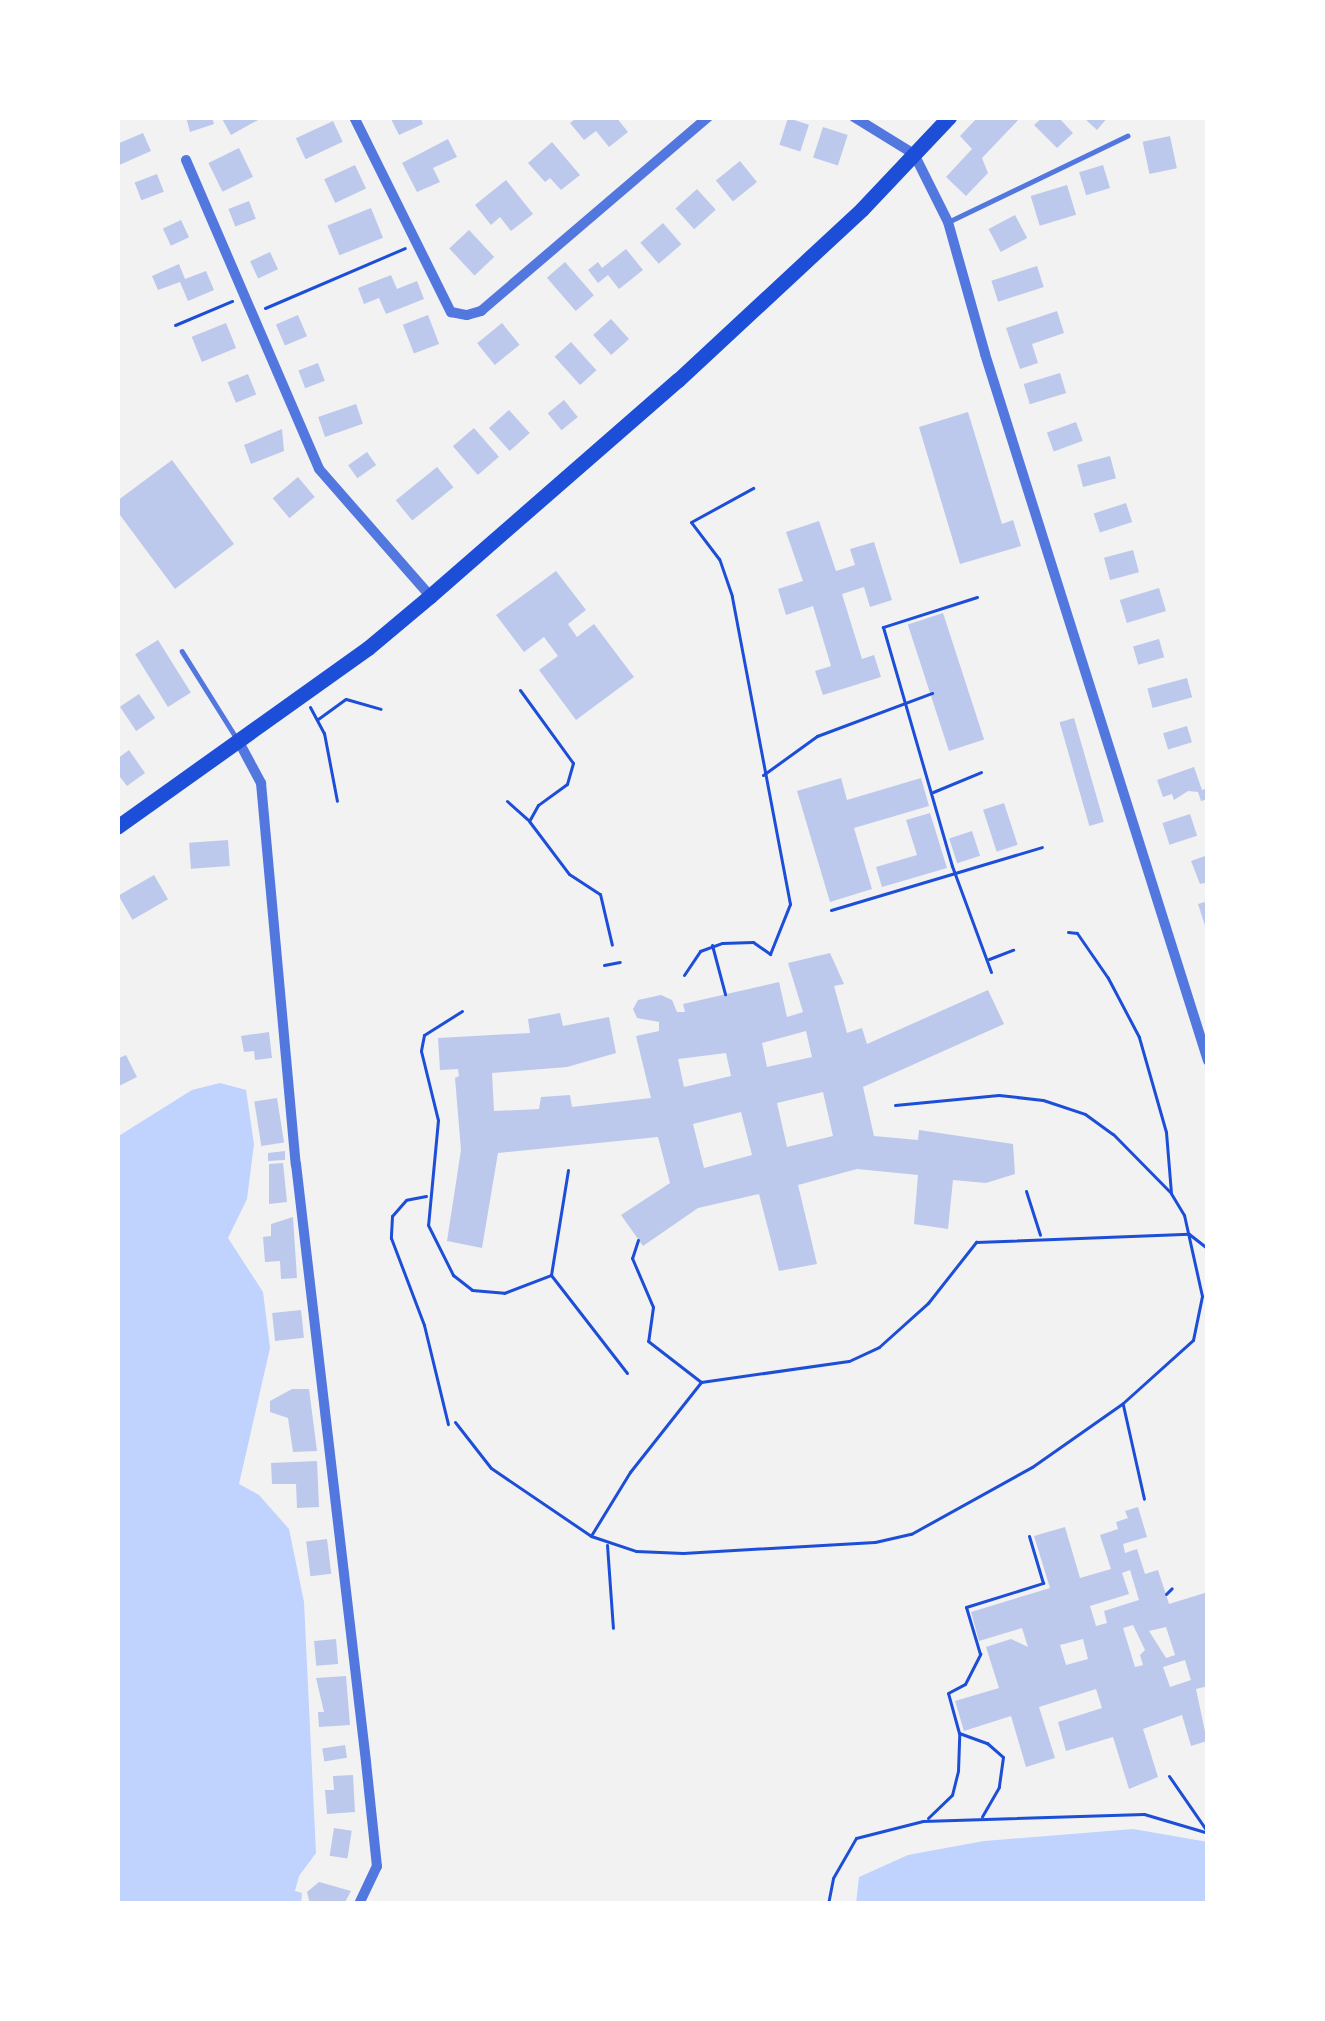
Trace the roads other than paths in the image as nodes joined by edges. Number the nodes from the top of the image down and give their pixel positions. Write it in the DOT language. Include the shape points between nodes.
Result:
graph roads {
  1 [pos="353,117"];
  2 [pos="708,117"];
  3 [pos="854,117"];
  4 [pos="949,117"];
  5 [pos="1127,136"];
  6 [pos="914,154"];
  7 [pos="186,160"];
  8 [pos="948,222"];
  9 [pos="430,596"];
  10 [pos="182,651"];
  11 [pos="239,742"];
  12 [pos="118,823"];
  13 [pos="1208,1061"];
  14 [pos="359,1904"];
  1 -- 2 [label="street" via="451,312 482,311"];
  3 -- 6 [label="street"];
  4 -- 6 [label="main road"];
  5 -- 8 [label="lane"];
  6 -- 8 [label="street"];
  6 -- 9 [label="main road" via="679,380"];
  7 -- 9 [label="street" via="319,469"];
  8 -- 13 [label="street"];
  9 -- 11 [label="main road"];
  10 -- 11 [label="lane"];
  11 -- 12 [label="main road"];
  11 -- 14 [label="street" via="260,783 377,1866"];
}
